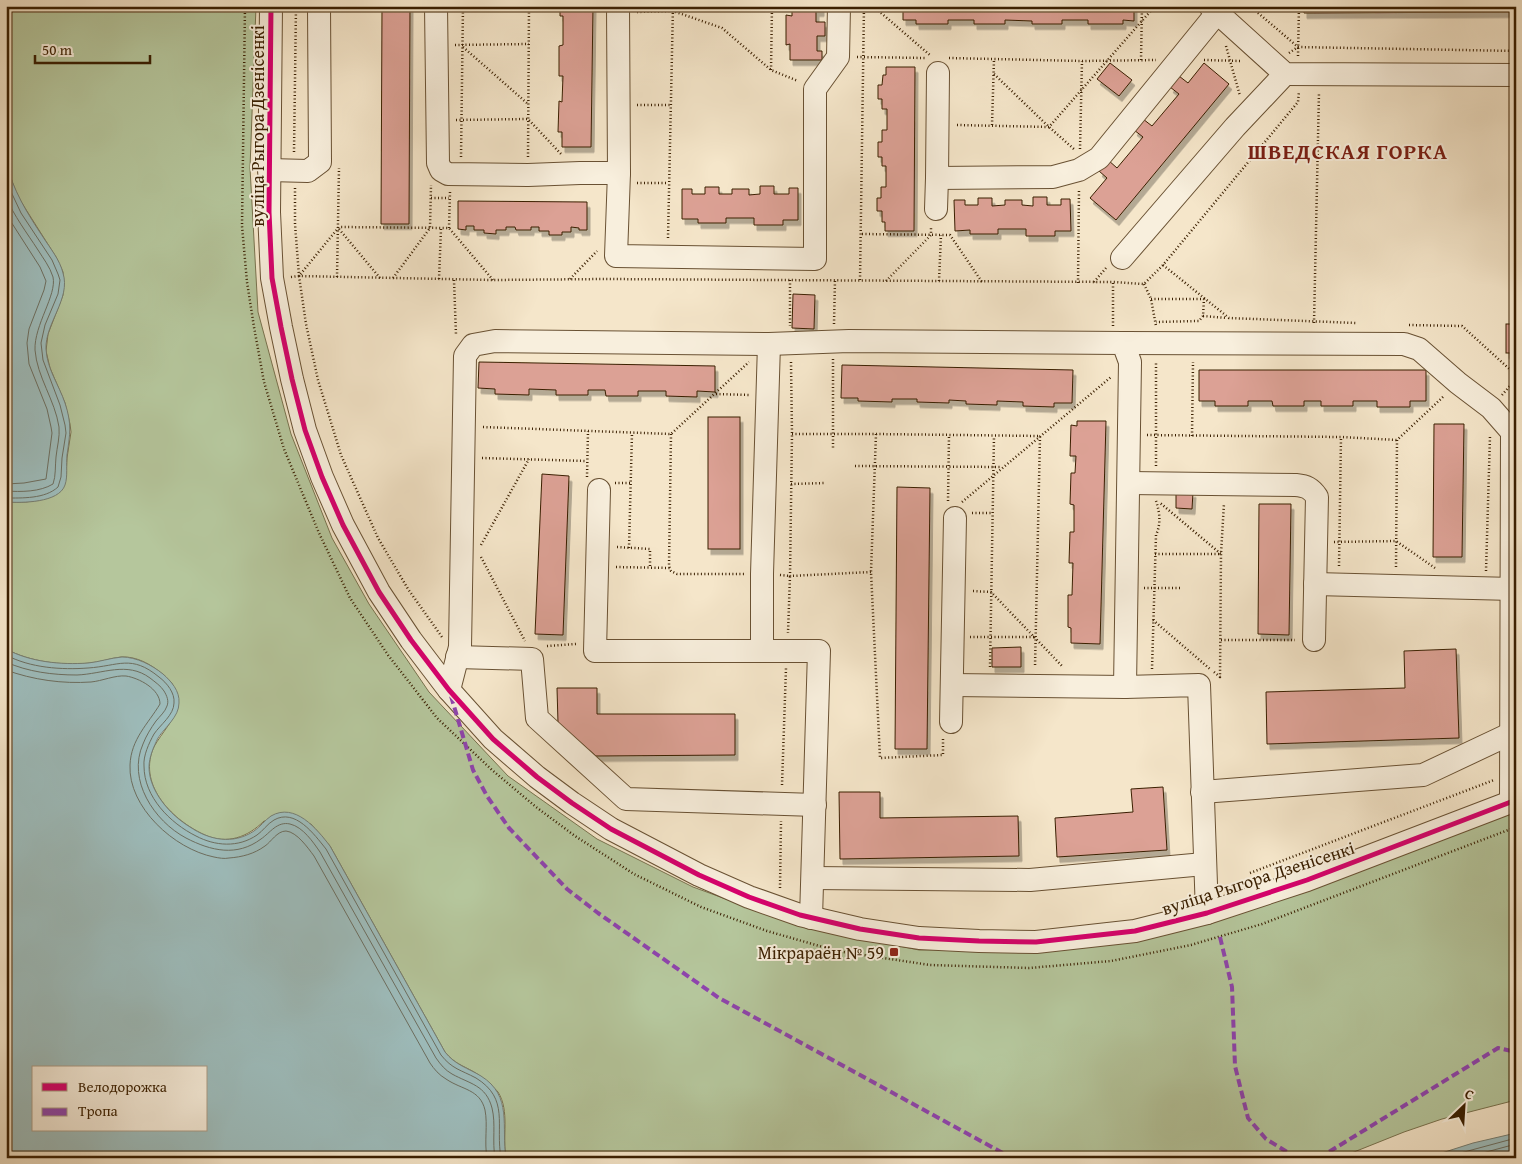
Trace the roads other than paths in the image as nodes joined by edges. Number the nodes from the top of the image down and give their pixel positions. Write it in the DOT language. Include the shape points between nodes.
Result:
graph roads {
  1 [pos="271,6"];
  2 [pos="319,6"];
  3 [pos="436,6"];
  4 [pos="839,6"];
  5 [pos="618,9"];
  6 [pos="1213,10"];
  7 [pos="938,63"];
  8 [pos="1278,68"];
  9 [pos="1516,75"];
  10 [pos="270,170"];
  11 [pos="619,173"];
  12 [pos="937,178"];
  13 [pos="936,209"];
  14 [pos="1122,258"];
  15 [pos="780,343"];
  16 [pos="1122,349"];
  17 [pos="1129,483"];
  18 [pos="593,486"];
  19 [pos="955,513"];
  20 [pos="1315,584"];
  21 [pos="1513,589"];
  22 [pos="1314,640"];
  23 [pos="762,651"];
  24 [pos="458,652"];
  25 [pos="952,685"];
  26 [pos="1125,687"];
  27 [pos="449,690"];
  28 [pos="951,722"];
  29 [pos="1512,733"];
  30 [pos="1202,792"];
  31 [pos="1514,800"];
  32 [pos="815,805"];
  33 [pos="1204,864"];
  34 [pos="813,878"];
  35 [pos="1207,913"];
  36 [pos="812,918"];
  1 -- 10 [label="street, вуліца Рыгора Дзенісенкі"];
  2 -- 10 [label="street" via="320,162 308,171"];
  3 -- 11 [label="street" via="438,163 441,170 448,174"];
  4 -- 11 [label="street" via="838,57 815,89 815,259 616,256"];
  5 -- 11 [label="street"];
  6 -- 8 [label="street"];
  6 -- 12 [label="street" via="1180,60 1099,158 1079,170 1053,177"];
  7 -- 12 [label="street"];
  8 -- 9 [label="street"];
  8 -- 14 [label="street" via="1235,127"];
  10 -- 27 [label="street, вуліца Рыгора Дзенісенкі" via="272,278 280,327 305,430 340,517 379,592"];
  12 -- 13 [label="street"];
  15 -- 16 [label="street" via="833,341"];
  15 -- 23 [label="street" via="762,574"];
  15 -- 24 [label="street" via="495,341 473,345 465,356"];
  16 -- 17 [label="street" via="1129,435"];
  16 -- 21 [label="street" via="1156,333 1193,343 1404,344 1419,349 1491,408 1512,432"];
  17 -- 20 [label="street" via="1296,485 1312,490 1317,497"];
  17 -- 26 [label="street"];
  18 -- 23 [label="street" via="598,546 595,651"];
  19 -- 25 [label="street"];
  20 -- 21 [label="street"];
  20 -- 22 [label="street"];
  21 -- 29 [label="street"];
  23 -- 32 [label="street" via="819,651"];
  24 -- 27 [label="street"];
  24 -- 32 [label="street" via="532,659 537,718 626,799"];
  25 -- 26 [label="street"];
  25 -- 28 [label="street"];
  26 -- 30 [label="street" via="1199,685"];
  27 -- 36 [label="street, вуліца Рыгора Дзенісенкі" via="493,739 537,777 604,824 699,875"];
  29 -- 30 [label="street" via="1423,776"];
  29 -- 31 [label="street"];
  30 -- 33 [label="street"];
  31 -- 35 [label="street, вуліца Рыгора Дзенісенкі" via="1307,880"];
  32 -- 34 [label="street"];
  33 -- 34 [label="street" via="1030,880"];
  33 -- 35 [label="street"];
  34 -- 36 [label="street"];
  35 -- 36 [label="street, вуліца Рыгора Дзенісенкі" via="1135,931 1036,942 919,938"];
}
